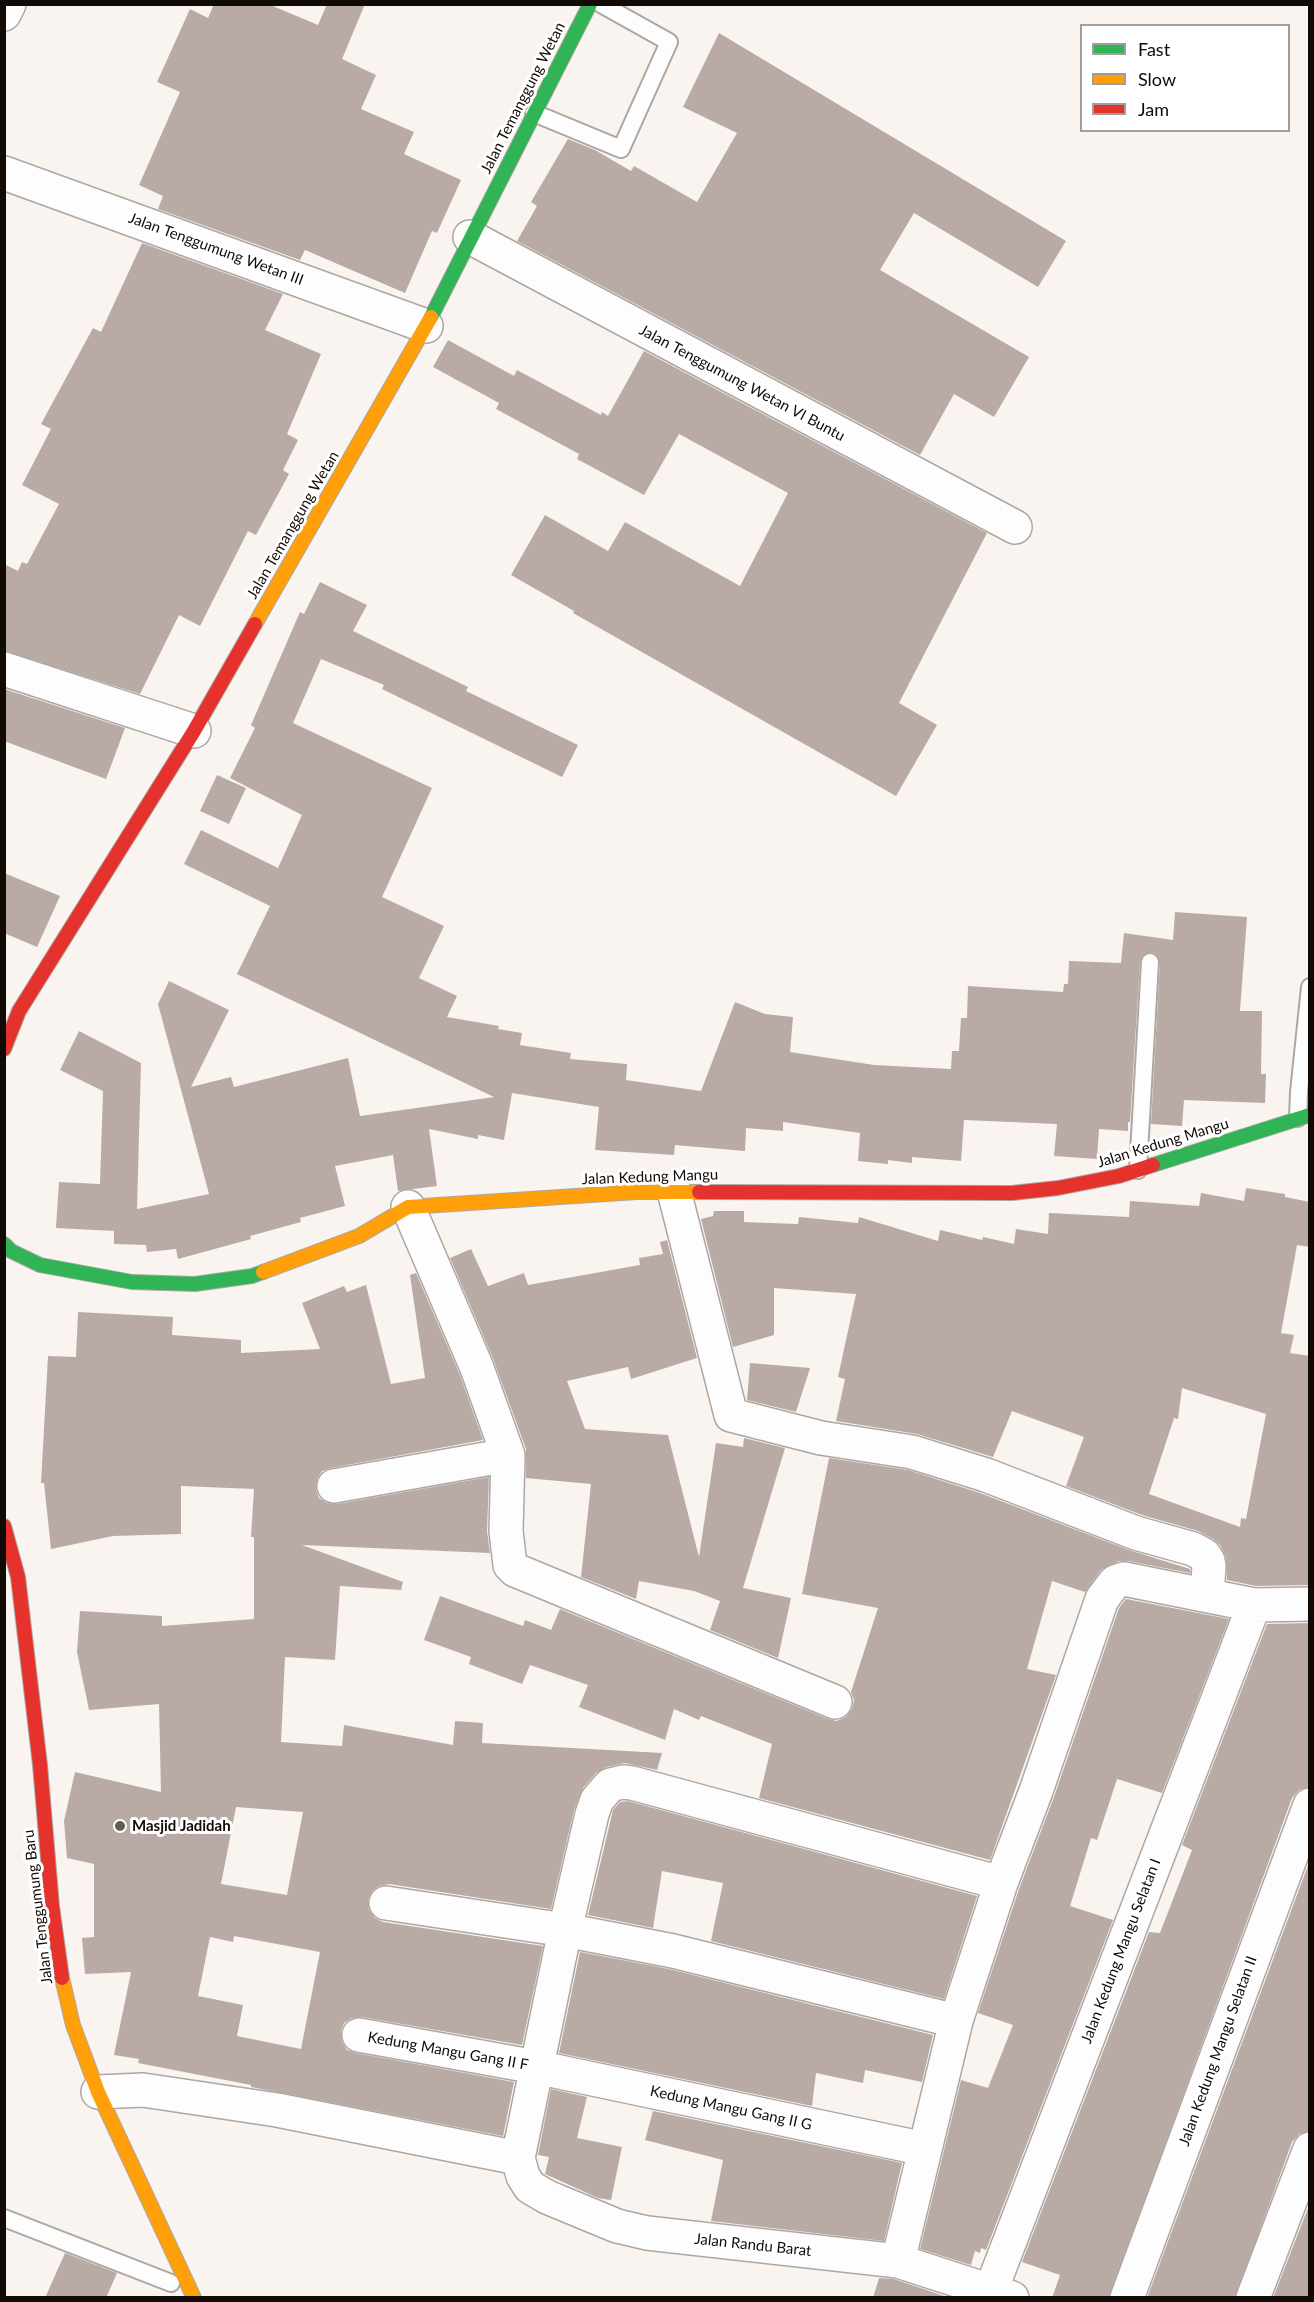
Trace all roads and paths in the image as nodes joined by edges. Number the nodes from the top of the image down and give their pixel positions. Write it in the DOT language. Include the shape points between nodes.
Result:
graph roads {
  1 [pos="9,4"];
  2 [pos="590,4"];
  3 [pos="601,4"];
  4 [pos="4,14"];
  5 [pos="534,113"];
  6 [pos="4,173"];
  7 [pos="485,247"];
  8 [pos="426,326"];
  9 [pos="1015,527"];
  10 [pos="4,669"];
  11 [pos="194,732"];
  12 [pos="1150,962"];
  13 [pos="1310,987"];
  14 [pos="4,1049"];
  15 [pos="1304,1117"];
  16 [pos="1138,1170"];
  17 [pos="674,1191"];
  18 [pos="408,1207"];
  19 [pos="4,1244"];
  20 [pos="508,1455"];
  21 [pos="334,1486"];
  22 [pos="4,1526"];
  23 [pos="1207,1595"];
  24 [pos="1310,1604"];
  25 [pos="1254,1605"];
  26 [pos="835,1702"];
  27 [pos="1310,1805"];
  28 [pos="1001,1883"];
  29 [pos="386,1904"];
  30 [pos="565,1930"];
  31 [pos="956,2021"];
  32 [pos="359,2035"];
  33 [pos="536,2067"];
  34 [pos="98,2092"];
  35 [pos="925,2149"];
  36 [pos="1310,2149"];
  37 [pos="518,2158"];
  38 [pos="4,2218"];
  39 [pos="898,2261"];
  40 [pos="161,2263"];
  41 [pos="174,2290"];
  42 [pos="997,2295"];
  43 [pos="194,2298"];
  44 [pos="1127,2298"];
  45 [pos="1253,2298"];
  1 -- 4 [label="street"];
  2 -- 5 [label="street, Jalan Temanggung Wetan"];
  3 -- 5 [label="lane" via="669,42 621,149"];
  5 -- 7 [label="street, Jalan Temanggung Wetan"];
  6 -- 8 [label="street, Jalan Tenggumung Wetan III"];
  7 -- 8 [label="street, Jalan Temanggung Wetan"];
  7 -- 9 [label="street, Jalan Tenggumung Wetan VI Buntu"];
  8 -- 11 [label="street, Jalan Temanggung Wetan"];
  10 -- 11 [label="street"];
  11 -- 14 [label="street, Jalan Temanggung Wetan" via="48,962 19,1011"];
  12 -- 16 [label="lane"];
  13 -- 15 [label="lane" via="1299,1092"];
  15 -- 16 [label="street, Jalan Kedung Mangu"];
  16 -- 17 [label="street, Jalan Kedung Mangu" via="1058,1188 1012,1193"];
  17 -- 18 [label="street, Jalan Kedung Mangu"];
  17 -- 23 [label="street" via="731,1415 821,1438 912,1452 986,1475 1136,1533 1193,1549 1208,1561"];
  18 -- 19 [label="street, Jalan Kedung Mangu" via="359,1236 252,1276 195,1284 132,1282 40,1265"];
  18 -- 20 [label="street" via="477,1368"];
  20 -- 21 [label="street"];
  20 -- 26 [label="street" via="507,1550 515,1570"];
  22 -- 34 [label="street, Jalan Tenggumung Baru" via="19,1589 60,1968 74,2025"];
  23 -- 25 [label="street"];
  23 -- 28 [label="street" via="1124,1579 1115,1582 1102,1599"];
  24 -- 25 [label="street"];
  25 -- 42 [label="street, Jalan Kedung Mangu Selatan I"];
  27 -- 44 [label="street, Jalan Kedung Mangu Selatan II"];
  28 -- 30 [label="street" via="623,1782 610,1785 597,1800"];
  28 -- 31 [label="street"];
  29 -- 30 [label="street"];
  30 -- 31 [label="street" via="673,1951"];
  30 -- 33 [label="street"];
  31 -- 35 [label="street"];
  32 -- 33 [label="street, Kedung Mangu Gang II F"];
  33 -- 35 [label="street, Kedung Mangu Gang II G"];
  33 -- 37 [label="street"];
  34 -- 37 [label="street" via="143,2090 277,2110"];
  34 -- 43 [label="street, Jalan Tenggumung Baru"];
  35 -- 39 [label="street"];
  36 -- 45 [label="street"];
  37 -- 39 [label="street, Jalan Randu Barat" via="530,2187 617,2226 647,2233"];
  38 -- 41 [label="lane"];
  39 -- 42 [label="street, Jalan Randu Barat"];
  40 -- 41 [label="street"];
}
